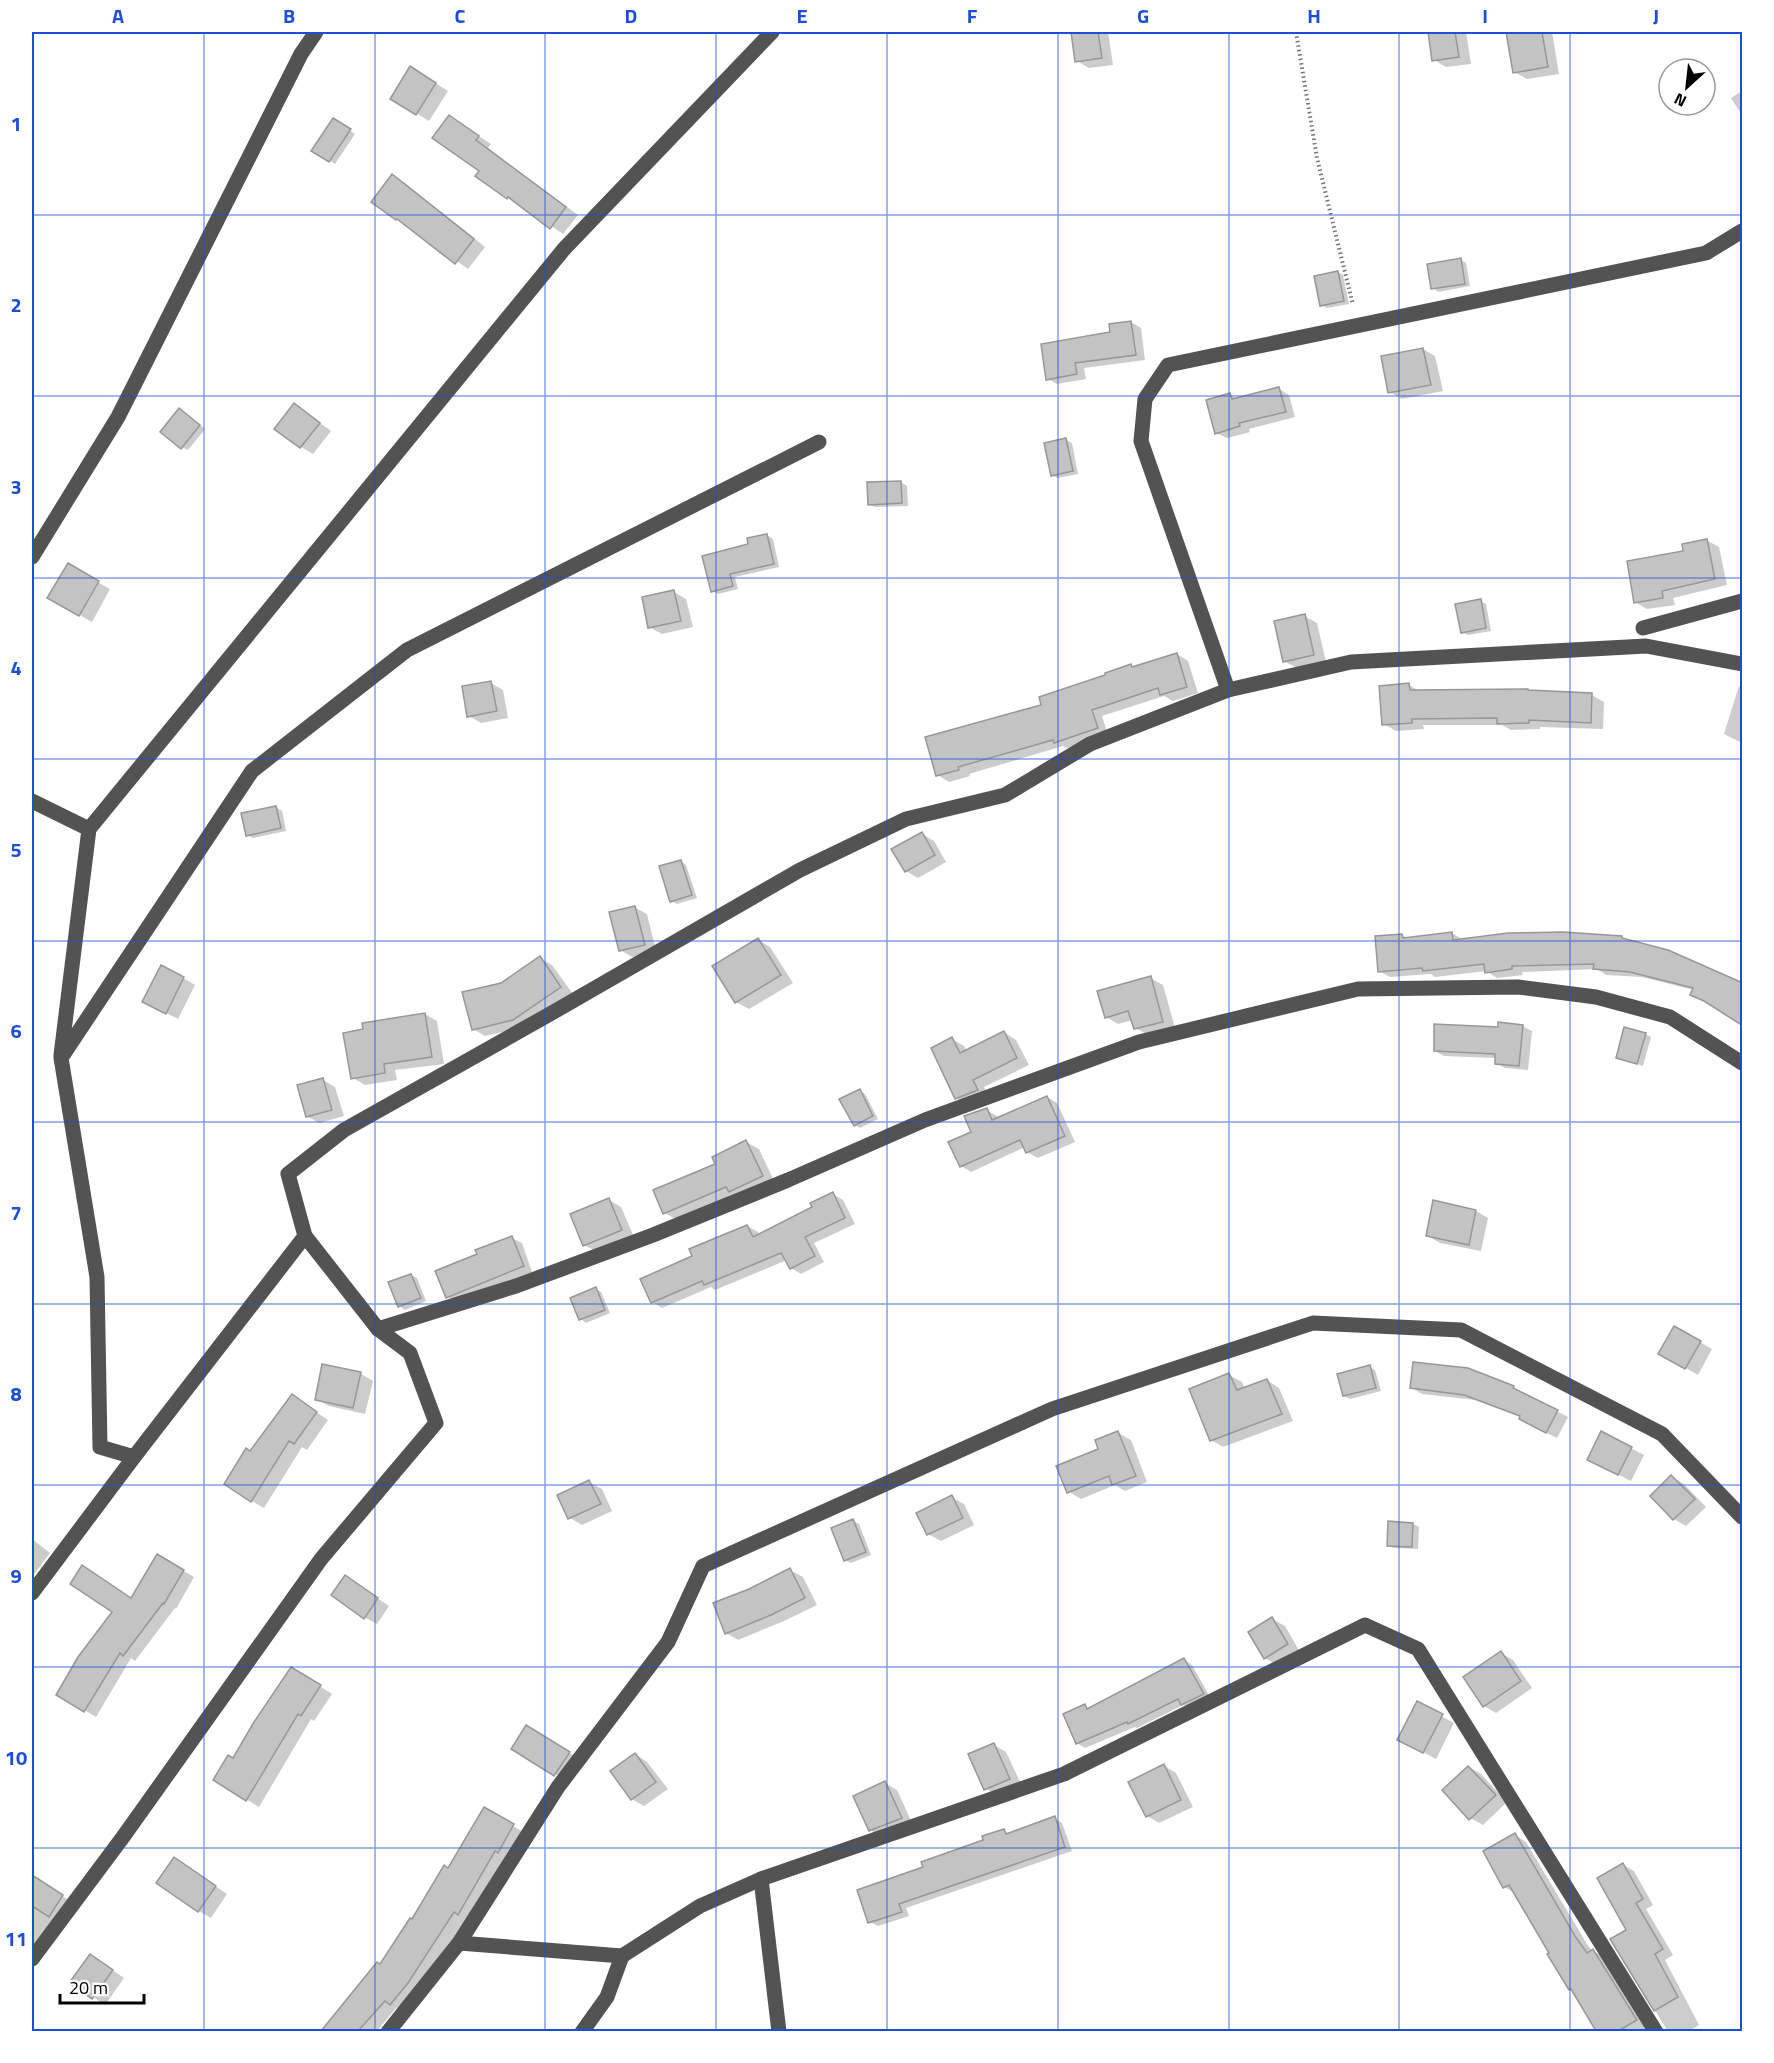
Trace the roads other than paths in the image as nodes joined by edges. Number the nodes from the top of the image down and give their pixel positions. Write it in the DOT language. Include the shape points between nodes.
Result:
graph roads {
  1 [pos="315,32"];
  2 [pos="772,32"];
  3 [pos="1743,231"];
  4 [pos="819,442"];
  5 [pos="32,557"];
  6 [pos="1743,601"];
  7 [pos="1643,628"];
  8 [pos="1743,664"];
  9 [pos="1228,690"];
  10 [pos="32,801"];
  11 [pos="89,829"];
  12 [pos="61,1058"];
  13 [pos="1743,1063"];
  14 [pos="305,1236"];
  15 [pos="378,1329"];
  16 [pos="134,1457"];
  17 [pos="1743,1517"];
  18 [pos="32,1593"];
  19 [pos="762,1880"];
  20 [pos="459,1943"];
  21 [pos="622,1956"];
  22 [pos="32,1959"];
  23 [pos="388,2031"];
  24 [pos="582,2031"];
  25 [pos="779,2031"];
  26 [pos="1656,2031"];
  1 -- 5 [label="street" via="118,417"];
  2 -- 11 [label="street" via="564,249"];
  3 -- 9 [label="street" via="1706,252 1168,365 1145,399 1141,441"];
  4 -- 12 [label="street" via="408,650 252,771"];
  6 -- 7 [label="street"];
  8 -- 9 [label="street" via="1646,646 1351,662"];
  9 -- 14 [label="street" via="1090,744 1005,795 906,819 800,870 344,1130 288,1174"];
  10 -- 11 [label="street"];
  11 -- 12 [label="street"];
  12 -- 16 [label="street" via="97,1277 100,1447"];
  13 -- 15 [label="street" via="1670,1017 1596,997 1518,987 1358,989 1139,1042 925,1120 653,1235 516,1286"];
  14 -- 15 [label="street"];
  14 -- 16 [label="street"];
  15 -- 22 [label="street" via="410,1353 436,1423 321,1558"];
  16 -- 18 [label="street"];
  17 -- 20 [label="street" via="1662,1434 1461,1330 1313,1323 1063,1405 703,1566 668,1642 558,1787"];
  19 -- 21 [label="street" via="700,1906"];
  19 -- 25 [label="street"];
  19 -- 26 [label="street" via="1064,1774 1365,1625 1418,1648"];
  20 -- 21 [label="street"];
  20 -- 23 [label="street"];
  21 -- 24 [label="street" via="607,1997"];
}
